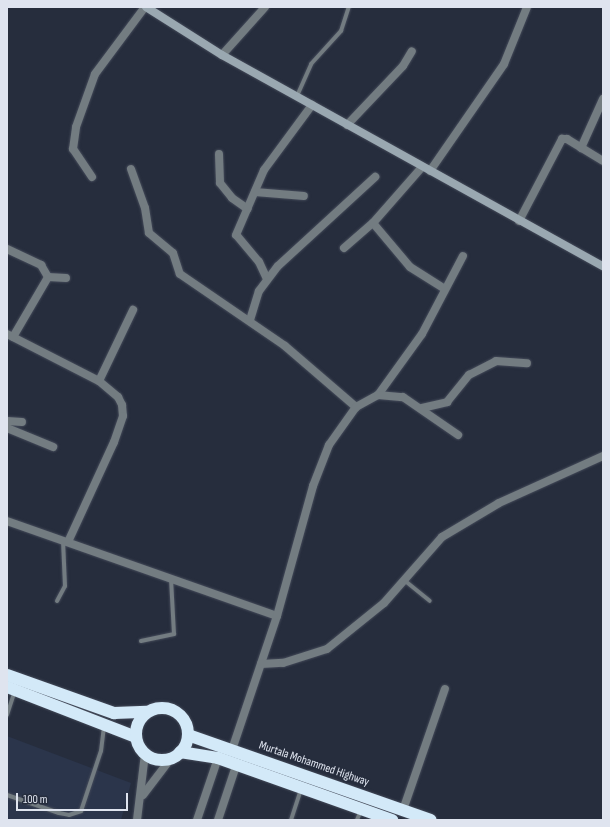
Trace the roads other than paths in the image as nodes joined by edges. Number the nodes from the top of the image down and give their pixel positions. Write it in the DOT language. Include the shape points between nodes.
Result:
graph roads {
  1 [pos="265,7"];
  2 [pos="349,7"];
  3 [pos="527,7"];
  4 [pos="149,8"];
  5 [pos="412,51"];
  6 [pos="222,55"];
  7 [pos="297,96"];
  8 [pos="603,99"];
  9 [pos="312,105"];
  10 [pos="347,125"];
  11 [pos="581,148"];
  12 [pos="219,154"];
  13 [pos="603,162"];
  14 [pos="422,167"];
  15 [pos="131,169"];
  16 [pos="430,171"];
  17 [pos="92,177"];
  18 [pos="375,177"];
  19 [pos="255,192"];
  20 [pos="304,196"];
  21 [pos="248,209"];
  22 [pos="519,221"];
  23 [pos="373,223"];
  24 [pos="344,248"];
  25 [pos="7,249"];
  26 [pos="463,256"];
  27 [pos="603,266"];
  28 [pos="48,277"];
  29 [pos="66,278"];
  30 [pos="267,279"];
  31 [pos="445,289"];
  32 [pos="133,310"];
  33 [pos="250,320"];
  34 [pos="10,336"];
  35 [pos="527,363"];
  36 [pos="99,381"];
  37 [pos="378,395"];
  38 [pos="356,407"];
  39 [pos="422,408"];
  40 [pos="7,421"];
  41 [pos="22,422"];
  42 [pos="7,428"];
  43 [pos="458,435"];
  44 [pos="53,447"];
  45 [pos="603,456"];
  46 [pos="7,521"];
  47 [pos="66,541"];
  48 [pos="170,578"];
  49 [pos="404,580"];
  50 [pos="57,601"];
  51 [pos="430,601"];
  52 [pos="277,616"];
  53 [pos="141,641"];
  54 [pos="261,664"];
  55 [pos="7,675"];
  56 [pos="11,689"];
  57 [pos="445,689"];
  58 [pos="148,712"];
  59 [pos="7,715"];
  60 [pos="104,725"];
  61 [pos="188,735"];
  62 [pos="136,737"];
  63 [pos="232,750"];
  64 [pos="145,754"];
  65 [pos="176,755"];
  66 [pos="218,758"];
  67 [pos="236,766"];
  68 [pos="301,789"];
  69 [pos="7,794"];
  70 [pos="143,795"];
  71 [pos="403,810"];
  72 [pos="359,815"];
  73 [pos="137,820"];
  74 [pos="197,820"];
  75 [pos="218,820"];
  76 [pos="291,820"];
  77 [pos="392,820"];
  78 [pos="431,820"];
  1 -- 6 [label="street"];
  2 -- 7 [label="lane" via="341,31 311,64"];
  3 -- 16 [label="street" via="504,64"];
  4 -- 6 [label="main road"];
  4 -- 17 [label="street" via="95,74 76,127 73,149"];
  5 -- 10 [label="street" via="403,66"];
  6 -- 7 [label="main road"];
  7 -- 9 [label="main road"];
  8 -- 11 [label="street"];
  9 -- 10 [label="main road"];
  9 -- 19 [label="street" via="264,170"];
  10 -- 14 [label="main road"];
  11 -- 13 [label="street"];
  11 -- 22 [label="street" via="562,139"];
  12 -- 21 [label="street" via="220,183 232,198"];
  14 -- 16 [label="main road"];
  14 -- 23 [label="street"];
  15 -- 33 [label="street" via="145,208 149,233 174,253 180,274"];
  16 -- 22 [label="main road"];
  18 -- 30 [label="street" via="292,251"];
  19 -- 20 [label="street"];
  19 -- 21 [label="street"];
  21 -- 30 [label="street" via="236,235 238,241 259,262"];
  22 -- 27 [label="main road"];
  23 -- 24 [label="street"];
  23 -- 31 [label="street" via="410,267"];
  25 -- 28 [label="street" via="41,265"];
  26 -- 31 [label="street"];
  28 -- 29 [label="street"];
  28 -- 34 [label="street"];
  30 -- 33 [label="street" via="259,290"];
  31 -- 37 [label="street" via="422,334"];
  32 -- 36 [label="street"];
  33 -- 38 [label="street" via="319,372"];
  34 -- 36 [label="street"];
  35 -- 39 [label="street" via="496,361 468,375 447,402"];
  36 -- 47 [label="street" via="118,397 123,416"];
  37 -- 38 [label="street"];
  37 -- 39 [label="street" via="403,397"];
  38 -- 52 [label="street" via="329,445 313,486"];
  39 -- 43 [label="street"];
  40 -- 41 [label="street"];
  42 -- 44 [label="street"];
  45 -- 49 [label="street" via="466,521 442,537"];
  46 -- 47 [label="street"];
  47 -- 48 [label="street"];
  47 -- 50 [label="lane" via="65,586"];
  48 -- 52 [label="street"];
  48 -- 53 [label="lane" via="174,634"];
  49 -- 51 [label="lane"];
  49 -- 54 [label="street" via="384,603 327,649 283,663"];
  52 -- 54 [label="street"];
  54 -- 63 [label="street"];
  55 -- 58 [label="highway" via="114,713"];
  56 -- 59 [label="lane"];
  56 -- 60 [label="highway"];
  57 -- 71 [label="street"];
  58 -- 61 [label="highway" via="161,708 175,711 182,717"];
  58 -- 62 [label="highway" via="141,718"];
  60 -- 62 [label="highway"];
  60 -- 69 [label="lane" via="101,750 81,811 59,813"];
  61 -- 63 [label="highway, Murtala Mohammed Highway"];
  61 -- 65 [label="highway"];
  62 -- 64 [label="highway"];
  63 -- 71 [label="highway, Murtala Mohammed Highway"];
  64 -- 65 [label="highway" via="163,760"];
  64 -- 70 [label="street"];
  65 -- 66 [label="highway"];
  65 -- 70 [label="street"];
  66 -- 67 [label="highway"];
  66 -- 74 [label="street"];
  67 -- 68 [label="highway"];
  67 -- 75 [label="street"];
  68 -- 72 [label="highway"];
  68 -- 76 [label="lane"];
  70 -- 73 [label="street"];
  71 -- 78 [label="highway, Murtala Mohammed Highway"];
  72 -- 77 [label="highway"];
}
